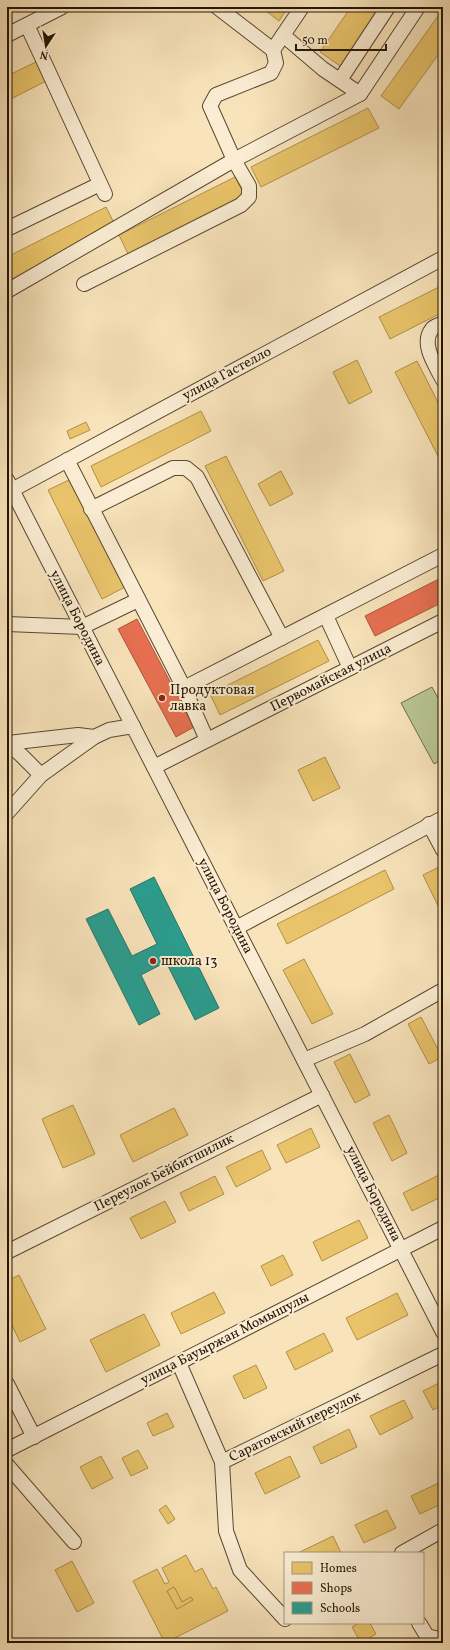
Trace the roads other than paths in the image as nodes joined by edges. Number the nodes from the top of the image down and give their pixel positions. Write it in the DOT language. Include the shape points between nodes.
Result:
graph roads {
  1 [pos="62,7"];
  2 [pos="217,7"];
  3 [pos="302,7"];
  4 [pos="388,7"];
  5 [pos="418,7"];
  6 [pos="27,25"];
  7 [pos="7,35"];
  8 [pos="283,35"];
  9 [pos="273,50"];
  10 [pos="340,80"];
  11 [pos="360,94"];
  12 [pos="234,160"];
  13 [pos="7,229"];
  14 [pos="443,258"];
  15 [pos="84,284"];
  16 [pos="7,291"];
  17 [pos="443,323"];
  18 [pos="443,380"];
  19 [pos="67,460"];
  20 [pos="10,485"];
  21 [pos="91,509"];
  22 [pos="443,555"];
  23 [pos="138,600"];
  24 [pos="326,616"];
  25 [pos="443,621"];
  26 [pos="7,624"];
  27 [pos="82,627"];
  28 [pos="282,638"];
  29 [pos="350,668"];
  30 [pos="184,688"];
  31 [pos="133,726"];
  32 [pos="94,737"];
  33 [pos="207,740"];
  34 [pos="8,743"];
  35 [pos="154,767"];
  36 [pos="41,775"];
  37 [pos="7,813"];
  38 [pos="443,818"];
  39 [pos="429,824"];
  40 [pos="443,850"];
  41 [pos="236,928"];
  42 [pos="443,990"];
  43 [pos="304,1060"];
  44 [pos="322,1094"];
  45 [pos="443,1228"];
  46 [pos="402,1250"];
  47 [pos="7,1252"];
  48 [pos="443,1332"];
  49 [pos="443,1354"];
  50 [pos="179,1363"];
  51 [pos="7,1384"];
  52 [pos="34,1436"];
  53 [pos="7,1450"];
  54 [pos="222,1462"];
  55 [pos="7,1465"];
  56 [pos="443,1530"];
  57 [pos="74,1542"];
  58 [pos="420,1548"];
  59 [pos="406,1552"];
  60 [pos="284,1618"];
  61 [pos="420,1624"];
  62 [pos="443,1640"];
  1 -- 6 [label="street"];
  2 -- 9 [label="street"];
  3 -- 8 [label="street"];
  4 -- 10 [label="street"];
  5 -- 11 [label="street"];
  6 -- 7 [label="street"];
  6 -- 13 [label="street" via="102,189"];
  8 -- 9 [label="street"];
  8 -- 10 [label="street"];
  9 -- 12 [label="street" via="276,63 271,73 216,95 210,106"];
  10 -- 11 [label="street"];
  11 -- 12 [label="street"];
  12 -- 15 [label="street" via="250,186 249,197 241,205"];
  12 -- 16 [label="street"];
  14 -- 19 [label="street, улица Гастелло"];
  17 -- 18 [label="street" via="432,328 427,337 430,354"];
  19 -- 20 [label="street, улица Гастелло"];
  19 -- 21 [label="street"];
  20 -- 27 [label="street, улица Бородина"];
  21 -- 23 [label="street"];
  21 -- 28 [label="street" via="173,468 186,468 197,477"];
  22 -- 24 [label="street"];
  23 -- 27 [label="street"];
  23 -- 30 [label="street"];
  24 -- 28 [label="street"];
  24 -- 29 [label="street"];
  25 -- 29 [label="street, Первомайская улица"];
  26 -- 27 [label="street"];
  27 -- 31 [label="street, улица Бородина"];
  28 -- 30 [label="street"];
  29 -- 33 [label="street, Первомайская улица"];
  30 -- 33 [label="street"];
  31 -- 32 [label="street" via="109,730"];
  31 -- 35 [label="street, улица Бородина"];
  32 -- 34 [label="street" via="78,735"];
  32 -- 36 [label="street"];
  33 -- 35 [label="street, Первомайская улица"];
  34 -- 36 [label="street"];
  35 -- 41 [label="street, улица Бородина"];
  36 -- 37 [label="street"];
  38 -- 39 [label="street"];
  39 -- 40 [label="street"];
  39 -- 41 [label="street"];
  41 -- 43 [label="street, улица Бородина"];
  42 -- 43 [label="street" via="364,1034"];
  43 -- 44 [label="street, улица Бородина"];
  44 -- 46 [label="street, улица Бородина"];
  44 -- 47 [label="street, Переулок Бейбитшилик"];
  45 -- 46 [label="street, улица Бауыржан Момышулы"];
  46 -- 48 [label="street, улица Бородина"];
  46 -- 50 [label="street, улица Бауыржан Момышулы"];
  49 -- 54 [label="street, Саратовский переулок"];
  50 -- 52 [label="street, улица Бауыржан Момышулы"];
  50 -- 54 [label="street, Саратовский переулок"];
  51 -- 52 [label="street"];
  52 -- 53 [label="street, улица Бауыржан Момышулы"];
  54 -- 60 [label="street" via="226,1531 240,1570"];
  55 -- 57 [label="street"];
  56 -- 58 [label="street"];
  58 -- 59 [label="street"];
  61 -- 62 [label="street" via="427,1636"];
}
